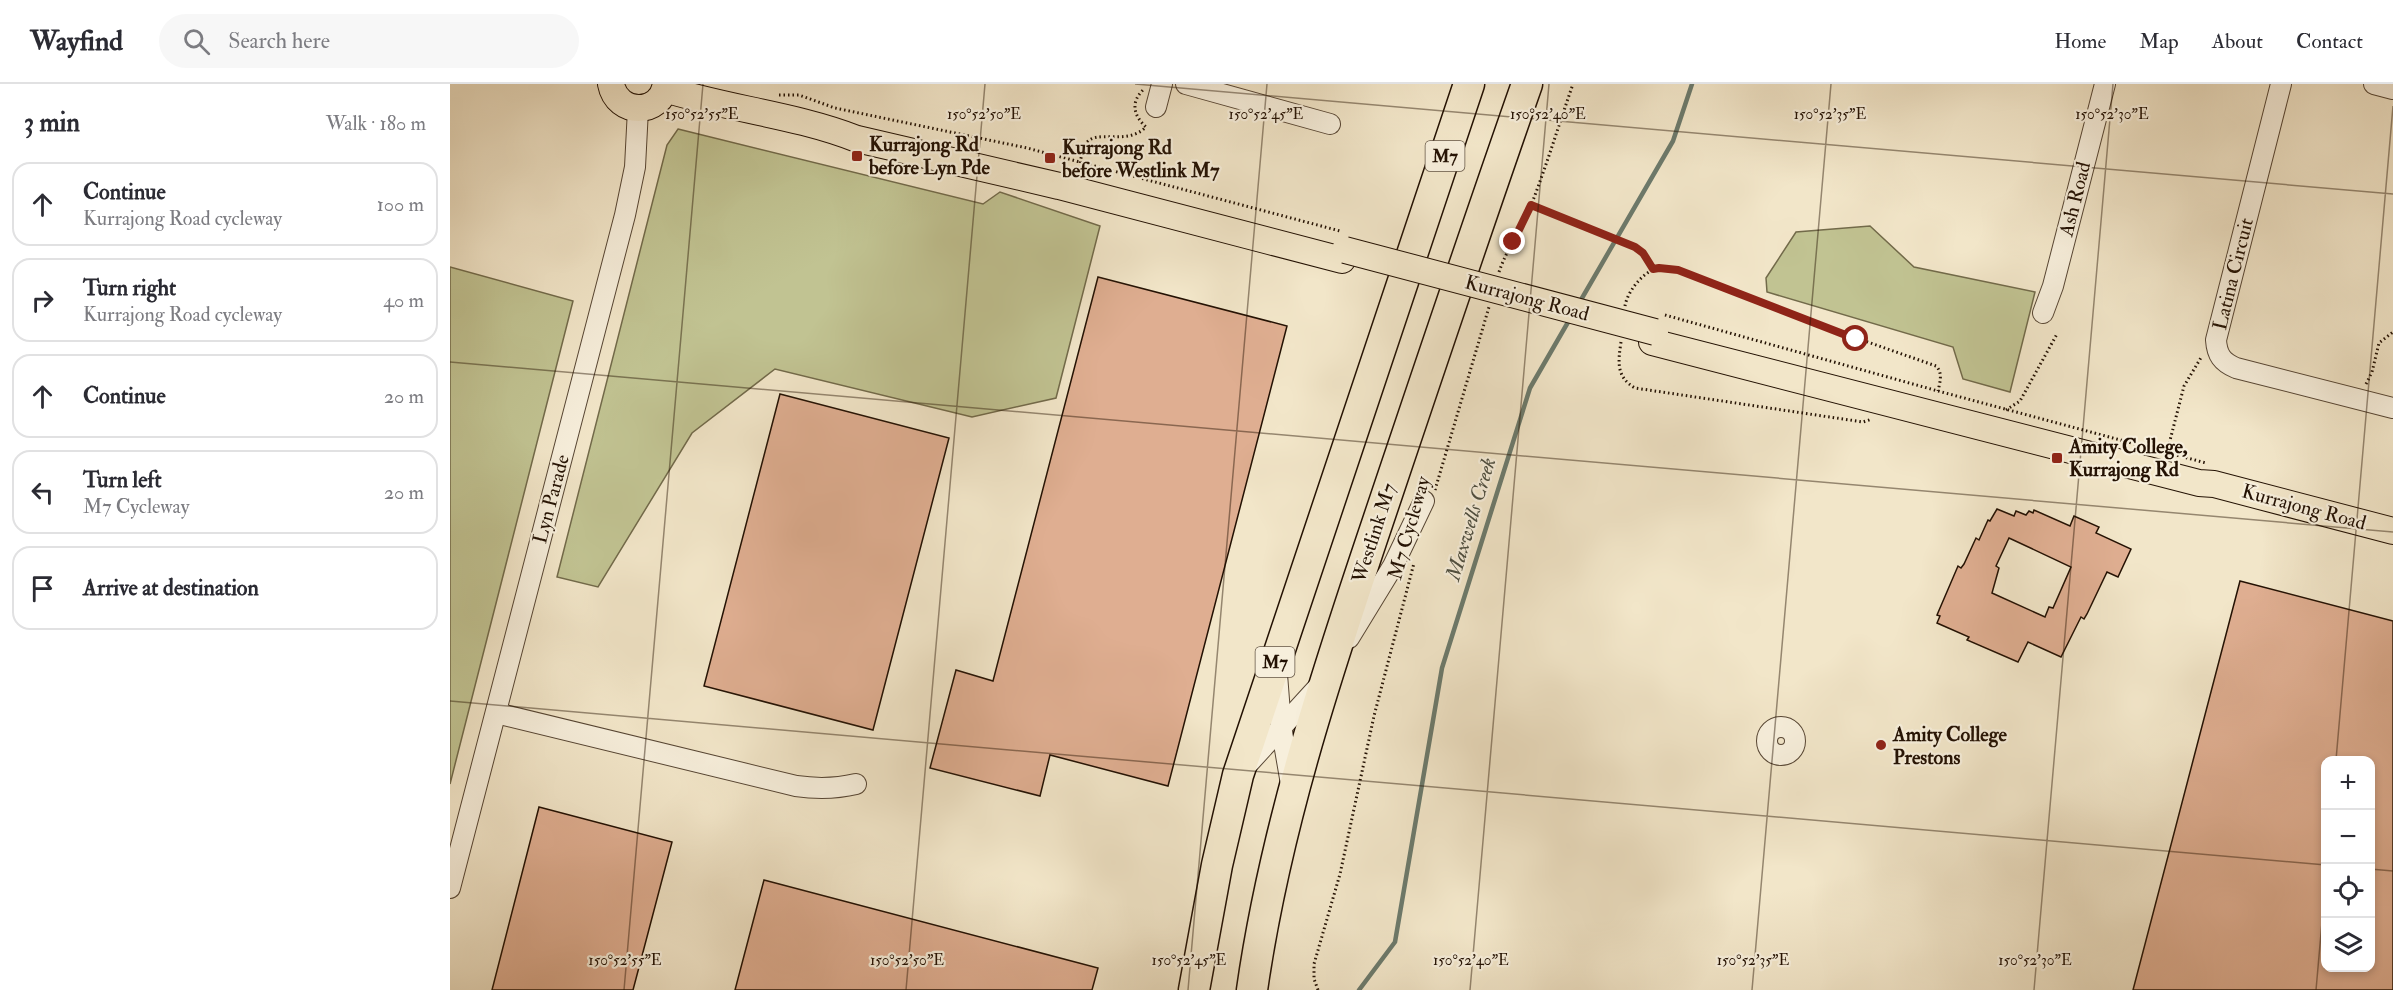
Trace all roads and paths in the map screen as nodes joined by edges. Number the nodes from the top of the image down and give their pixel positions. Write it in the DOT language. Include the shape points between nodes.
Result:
graph roads {
  1 [pos="611,84"];
  2 [pos="1186,84"];
  3 [pos="1460,84"];
  4 [pos="1468,84"];
  5 [pos="1521,84"];
  6 [pos="1527,84"];
  7 [pos="1573,84"];
  8 [pos="2105,84"];
  9 [pos="2281,84"];
  10 [pos="2374,84"];
  11 [pos="1155,85"];
  12 [pos="666,86"];
  13 [pos="2393,89"];
  14 [pos="772,95"];
  15 [pos="1156,107"];
  16 [pos="638,109"];
  17 [pos="1330,124"];
  18 [pos="1080,163"];
  19 [pos="1487,199"];
  20 [pos="1531,205"];
  21 [pos="1421,228"];
  22 [pos="1346,248"];
  23 [pos="1497,278"];
  24 [pos="1491,301"];
  25 [pos="2043,313"];
  26 [pos="1656,329"];
  27 [pos="2393,332"];
  28 [pos="2057,334"];
  29 [pos="2204,354"];
  30 [pos="1938,391"];
  31 [pos="2359,399"];
  32 [pos="2393,408"];
  33 [pos="2167,452"];
  34 [pos="1429,498"];
  35 [pos="2393,531"];
  36 [pos="1416,557"];
  37 [pos="1276,659"];
  38 [pos="1328,673"];
  39 [pos="495,713"];
  40 [pos="1281,726"];
  41 [pos="1238,775"];
  42 [pos="856,784"];
  43 [pos="1293,796"];
  44 [pos="450,888"];
  45 [pos="1194,990"];
  46 [pos="1252,990"];
  47 [pos="1318,990"];
  1 -- 16 [label="main road" via="622,103"];
  2 -- 17 [label="street"];
  3 -- 21 [label="highway"];
  4 -- 21 [label="highway, M7"];
  5 -- 19 [label="highway, M7" via="1490,178"];
  6 -- 19 [label="highway, Westlink M7 / M7"];
  7 -- 20 [label="path"];
  8 -- 25 [label="street, Ash Road"];
  9 -- 31 [label="street, Latina Circuit" via="2216,339 2217,350 2222,360 2236,368"];
  10 -- 13 [label="street"];
  11 -- 15 [label="street"];
  11 -- 18 [label="path" via="1140,93 1135,101 1136,116 1146,128 1134,137 1090,139"];
  12 -- 16 [label="main road" via="657,102"];
  12 -- 22 [label="main road, Kurrajong Road" via="857,139"];
  14 -- 18 [label="path" via="799,95 835,108 958,132"];
  16 -- 39 [label="street, Lyn Parade" via="631,188"];
  18 -- 22 [label="path"];
  19 -- 38 [label="highway, Westlink M7 / M7"];
  20 -- 23 [label="path"];
  20 -- 30 [label="path" via="1635,247 1653,269 1678,270 1936,366 1941,377"];
  21 -- 37 [label="highway, M7"];
  22 -- 26 [label="main road, Kurrajong Road"];
  24 -- 34 [label="path, M7 Cycleway"];
  26 -- 30 [label="path"];
  26 -- 35 [label="main road, Kurrajong Road" via="2199,483 2214,483"];
  27 -- 31 [label="path" via="2379,342 2372,372"];
  28 -- 30 [label="path" via="2020,400 2007,410"];
  29 -- 33 [label="path" via="2184,386"];
  31 -- 32 [label="street, Latina Circuit"];
  34 -- 38 [label="street"];
  36 -- 47 [label="path, M7 Cycleway" via="1374,716 1340,873 1314,964"];
  37 -- 40 [label="street"];
  37 -- 41 [label="highway, M7"];
  38 -- 40 [label="street"];
  38 -- 43 [label="highway, Westlink M7 / M7"];
  39 -- 42 [label="street" via="796,786 828,789"];
  39 -- 44 [label="street, Lyn Parade"];
  40 -- 41 [label="street"];
  40 -- 43 [label="street"];
  41 -- 45 [label="highway, M7" via="1216,865"];
  43 -- 46 [label="highway, Westlink M7 / M7" via="1260,931"];
}
